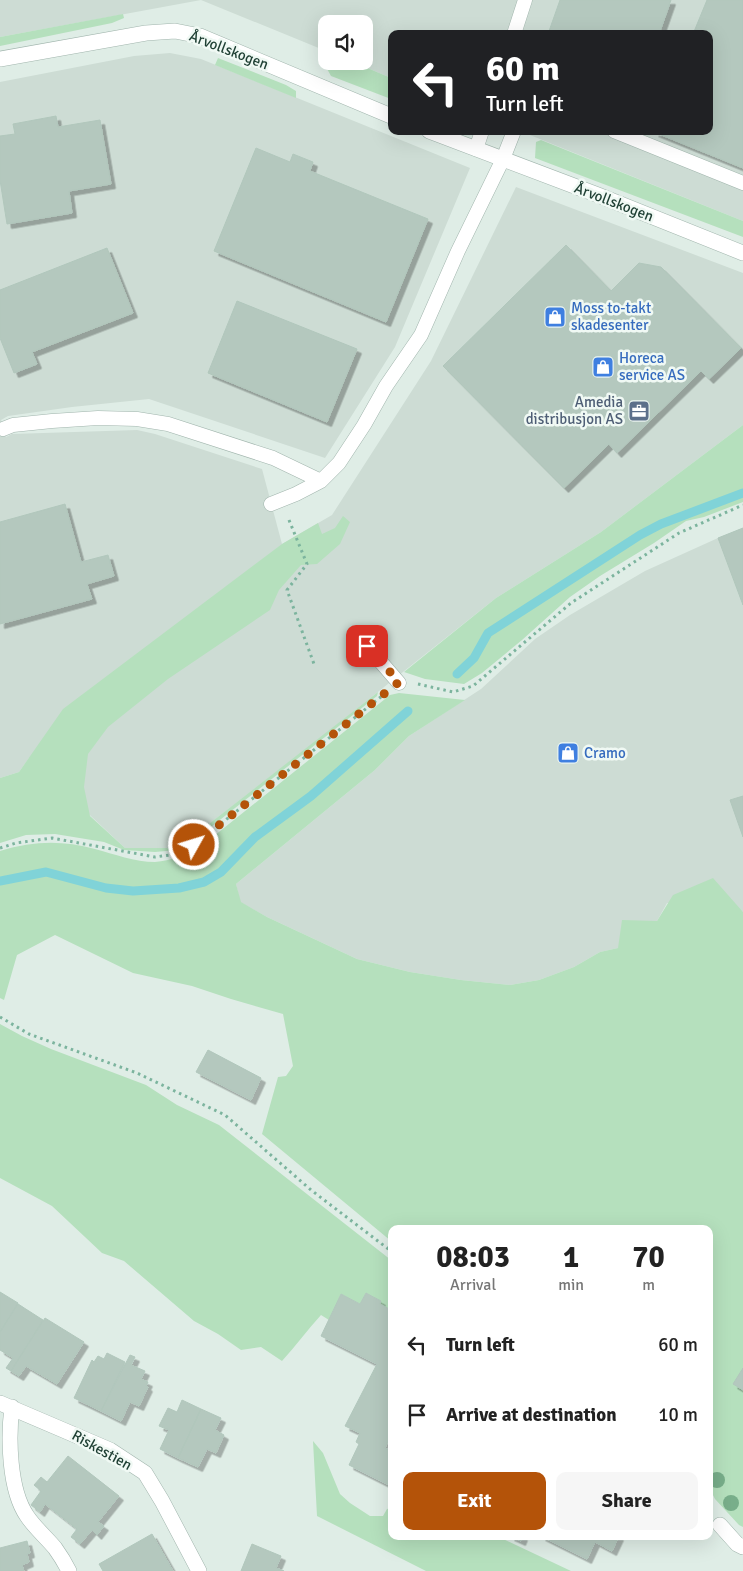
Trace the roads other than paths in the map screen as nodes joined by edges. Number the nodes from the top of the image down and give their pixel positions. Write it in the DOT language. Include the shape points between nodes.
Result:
graph roads {
  1 [pos="525,0"];
  2 [pos="515,30"];
  3 [pos="0,59"];
  4 [pos="388,115"];
  5 [pos="439,135"];
  6 [pos="481,135"];
  7 [pos="512,135"];
  8 [pos="624,135"];
  9 [pos="476,149"];
  10 [pos="503,160"];
  11 [pos="743,183"];
  12 [pos="743,253"];
  13 [pos="3,429"];
  14 [pos="321,481"];
  15 [pos="271,504"];
  16 [pos="367,646"];
  17 [pos="399,682"];
  18 [pos="6,1405"];
  19 [pos="720,1526"];
  20 [pos="743,1547"];
  21 [pos="69,1571"];
  22 [pos="199,1571"];
  1 -- 2 [label="lane"];
  3 -- 4 [label="street, Årvollskogen" via="146,33 175,31 200,36"];
  5 -- 9 [label="street, Årvollskogen"];
  6 -- 9 [label="lane"];
  7 -- 10 [label="lane"];
  8 -- 11 [label="lane"];
  9 -- 10 [label="street, Årvollskogen"];
  10 -- 12 [label="street, Årvollskogen"];
  10 -- 14 [label="lane" via="458,250 421,335 339,463"];
  13 -- 14 [label="lane" via="52,421 137,418 168,424 273,458"];
  14 -- 15 [label="lane"];
  16 -- 17 [label="lane"];
  18 -- 21 [label="street, Riskestien" via="10,1418 12,1470 20,1503"];
  18 -- 22 [label="street, Riskestien" via="110,1450 144,1474 162,1500"];
  19 -- 20 [label="street"];
}
